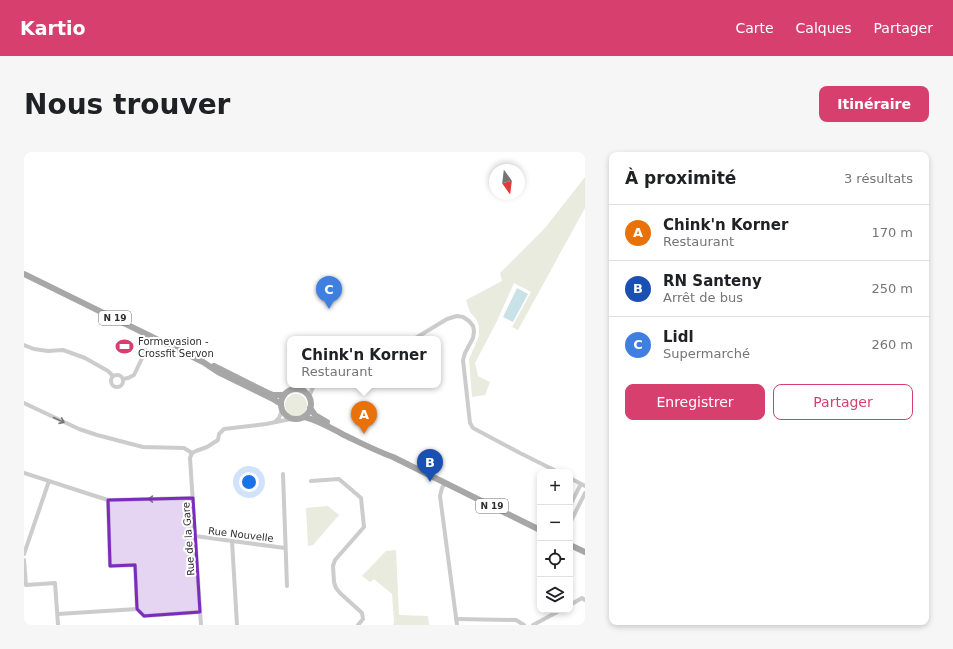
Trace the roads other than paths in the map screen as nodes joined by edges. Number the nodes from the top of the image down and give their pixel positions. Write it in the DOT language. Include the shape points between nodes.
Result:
graph roads {
  1 [pos="25,274"];
  2 [pos="419,336"];
  3 [pos="24,345"];
  4 [pos="146,350"];
  5 [pos="202,362"];
  6 [pos="113,376"];
  7 [pos="123,379"];
  8 [pos="303,388"];
  9 [pos="313,388"];
  10 [pos="299,390"];
  11 [pos="284,395"];
  12 [pos="309,398"];
  13 [pos="24,403"];
  14 [pos="281,407"];
  15 [pos="310,408"];
  16 [pos="304,417"];
  17 [pos="291,419"];
  18 [pos="274,423"];
  19 [pos="192,453"];
  20 [pos="393,457"];
  21 [pos="552,469"];
  22 [pos="24,472"];
  23 [pos="283,474"];
  24 [pos="573,480"];
  25 [pos="49,481"];
  26 [pos="310,481"];
  27 [pos="445,483"];
  28 [pos="583,485"];
  29 [pos="585,493"];
  30 [pos="193,498"];
  31 [pos="108,500"];
  32 [pos="573,500"];
  33 [pos="573,517"];
  34 [pos="537,529"];
  35 [pos="195,536"];
  36 [pos="232,541"];
  37 [pos="573,546"];
  38 [pos="285,548"];
  39 [pos="585,552"];
  40 [pos="24,554"];
  41 [pos="24,560"];
  42 [pos="25,585"];
  43 [pos="286,586"];
  44 [pos="585,600"];
  45 [pos="573,603"];
  46 [pos="137,609"];
  47 [pos="200,612"];
  48 [pos="555,613"];
  49 [pos="58,614"];
  50 [pos="456,619"];
  51 [pos="58,625"];
  52 [pos="201,625"];
  53 [pos="237,625"];
  54 [pos="358,625"];
  55 [pos="457,625"];
  56 [pos="524,625"];
  57 [pos="533,625"];
  1 -- 5 [label="main road, N 19"];
  2 -- 21 [label="street" via="447,318 457,316 469,321 473,326 473,338 463,360 470,423 473,428"];
  3 -- 6 [label="street" via="48,351 63,350 85,358"];
  4 -- 7 [label="street" via="134,375"];
  5 -- 11 [label="main road, N 19" via="228,372 268,393"];
  5 -- 14 [label="main road, N 19" via="273,399"];
  6 -- 7 [label="street" via="119,375"];
  6 -- 7 [label="street" via="111,383 115,387 121,385"];
  8 -- 10 [label="street"];
  9 -- 12 [label="street"];
  10 -- 11 [label="main road" via="292,390"];
  10 -- 12 [label="main road" via="306,393"];
  11 -- 14 [label="main road"];
  12 -- 15 [label="main road"];
  13 -- 19 [label="street, one-way" via="97,435 143,447 184,448"];
  14 -- 17 [label="main road" via="285,415"];
  14 -- 18 [label="street" via="279,418"];
  15 -- 16 [label="main road"];
  15 -- 20 [label="main road, N 19" via="322,420 382,449"];
  16 -- 17 [label="main road"];
  16 -- 20 [label="main road, N 19"];
  17 -- 18 [label="street"];
  18 -- 19 [label="street" via="224,429 218,440"];
  19 -- 30 [label="street, Rue de la Gare" via="190,458"];
  20 -- 27 [label="main road, N 19"];
  22 -- 25 [label="street"];
  23 -- 38 [label="street"];
  24 -- 28 [label="street"];
  25 -- 31 [label="street"];
  25 -- 40 [label="street"];
  26 -- 54 [label="street" via="339,479 361,498 364,527 335,560 333,566 336,588 362,613 363,619"];
  27 -- 34 [label="main road, N 19"];
  27 -- 50 [label="street" via="440,496"];
  28 -- 32 [label="street"];
  29 -- 33 [label="street"];
  30 -- 31 [label="street, one-way"];
  30 -- 35 [label="street, Rue de la Gare"];
  31 -- 46 [label="street" via="110,566 135,565"];
  35 -- 36 [label="street, Rue Nouvelle"];
  35 -- 47 [label="street, Rue de la Gare"];
  36 -- 38 [label="street, Rue Nouvelle"];
  36 -- 53 [label="street"];
  37 -- 39 [label="main road"];
  38 -- 43 [label="street"];
  41 -- 42 [label="street"];
  42 -- 49 [label="street" via="55,583"];
  44 -- 45 [label="street" via="582,598"];
  46 -- 47 [label="street" via="144,616"];
  46 -- 49 [label="street"];
  47 -- 52 [label="street, Rue de la Gare"];
  48 -- 57 [label="street"];
  49 -- 51 [label="street"];
  50 -- 55 [label="street"];
  50 -- 56 [label="street" via="516,620"];
}
